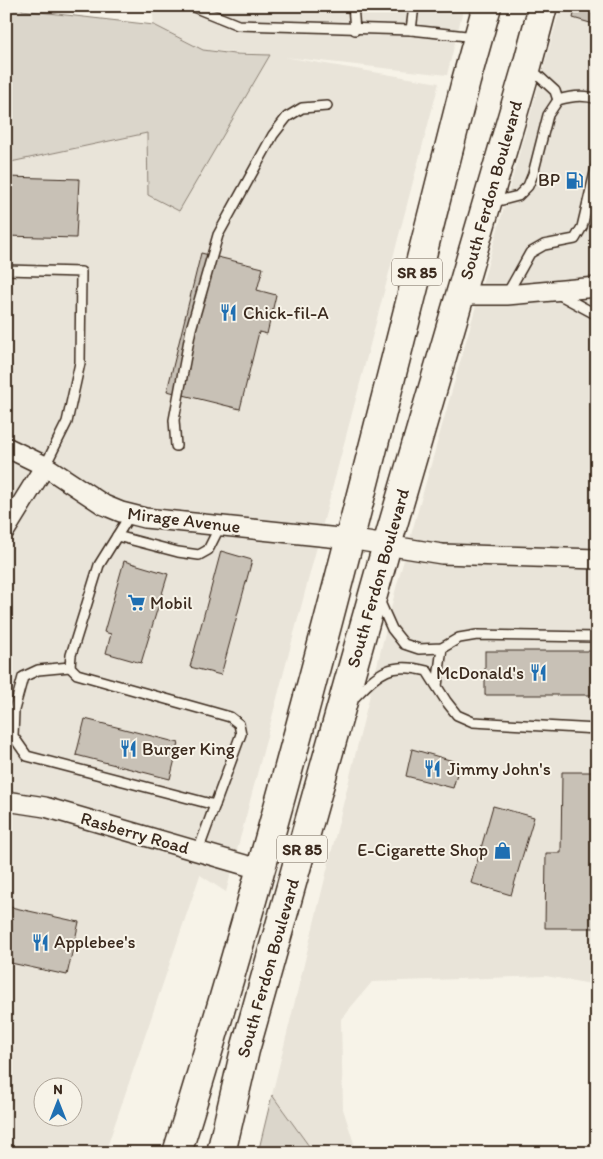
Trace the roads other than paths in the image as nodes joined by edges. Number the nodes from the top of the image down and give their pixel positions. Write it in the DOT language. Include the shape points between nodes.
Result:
graph roads {
  1 [pos="191,6"];
  2 [pos="353,6"];
  3 [pos="414,6"];
  4 [pos="487,6"];
  5 [pos="543,6"];
  6 [pos="355,30"];
  7 [pos="411,30"];
  8 [pos="478,37"];
  9 [pos="527,66"];
  10 [pos="597,99"];
  11 [pos="558,100"];
  12 [pos="327,106"];
  13 [pos="597,164"];
  14 [pos="488,203"];
  15 [pos="6,270"];
  16 [pos="597,287"];
  17 [pos="551,291"];
  18 [pos="507,294"];
  19 [pos="461,295"];
  20 [pos="597,315"];
  21 [pos="176,446"];
  22 [pos="6,447"];
  23 [pos="45,466"];
  24 [pos="130,515"];
  25 [pos="221,526"];
  26 [pos="6,529"];
  27 [pos="117,536"];
  28 [pos="349,539"];
  29 [pos="387,545"];
  30 [pos="597,559"];
  31 [pos="375,591"];
  32 [pos="597,637"];
  33 [pos="442,648"];
  34 [pos="70,667"];
  35 [pos="437,686"];
  36 [pos="340,713"];
  37 [pos="597,729"];
  38 [pos="6,801"];
  39 [pos="215,804"];
  40 [pos="198,851"];
  41 [pos="262,870"];
  42 [pos="177,1153"];
  43 [pos="221,1153"];
  1 -- 6 [label="lane" via="238,25"];
  2 -- 6 [label="lane"];
  3 -- 7 [label="lane"];
  4 -- 8 [label="main road, South Ferdon Boulevard / SR 85"];
  5 -- 9 [label="main road, South Ferdon Boulevard / SR 85"];
  6 -- 7 [label="lane"];
  7 -- 8 [label="lane"];
  8 -- 28 [label="main road, South Ferdon Boulevard / SR 85"];
  9 -- 11 [label="lane" via="555,91"];
  9 -- 14 [label="main road, South Ferdon Boulevard / SR 85"];
  10 -- 11 [label="lane" via="571,96"];
  11 -- 14 [label="lane" via="548,115 528,186 518,196"];
  12 -- 21 [label="lane" via="302,108 286,117 218,235 191,329 174,420"];
  13 -- 18 [label="lane" via="582,227 575,239 530,252"];
  14 -- 19 [label="main road, South Ferdon Boulevard / SR 85"];
  15 -- 23 [label="lane" via="81,272 80,363 67,422"];
  16 -- 17 [label="street"];
  17 -- 18 [label="street"];
  17 -- 20 [label="lane"];
  18 -- 19 [label="street"];
  19 -- 29 [label="main road, South Ferdon Boulevard / SR 85"];
  22 -- 23 [label="street, Mirage Avenue"];
  23 -- 24 [label="street, Mirage Avenue" via="104,505"];
  23 -- 26 [label="street"];
  24 -- 25 [label="street, Mirage Avenue"];
  24 -- 27 [label="lane"];
  25 -- 27 [label="lane" via="208,550 199,555"];
  25 -- 28 [label="street, Mirage Avenue"];
  27 -- 34 [label="lane" via="99,565"];
  28 -- 29 [label="street, Mirage Avenue"];
  28 -- 41 [label="main road, South Ferdon Boulevard / SR 85"];
  29 -- 30 [label="street" via="442,554"];
  29 -- 31 [label="main road, South Ferdon Boulevard / SR 85"];
  31 -- 33 [label="lane" via="392,629 404,644 419,649"];
  31 -- 36 [label="main road, South Ferdon Boulevard / SR 85"];
  32 -- 33 [label="lane" via="477,635 459,638"];
  33 -- 35 [label="lane"];
  34 -- 39 [label="lane" via="77,674 230,718 239,724 241,734"];
  34 -- 39 [label="lane" via="38,670 22,677 14,710 13,736 27,756"];
  35 -- 36 [label="lane" via="426,671 409,666 389,668"];
  35 -- 37 [label="lane" via="457,715 473,722"];
  36 -- 43 [label="main road, South Ferdon Boulevard / SR 85" via="245,1050"];
  38 -- 40 [label="street, Rasberry Road" via="45,807"];
  39 -- 40 [label="lane"];
  40 -- 41 [label="street, Rasberry Road"];
  41 -- 42 [label="main road, South Ferdon Boulevard / SR 85"];
}
